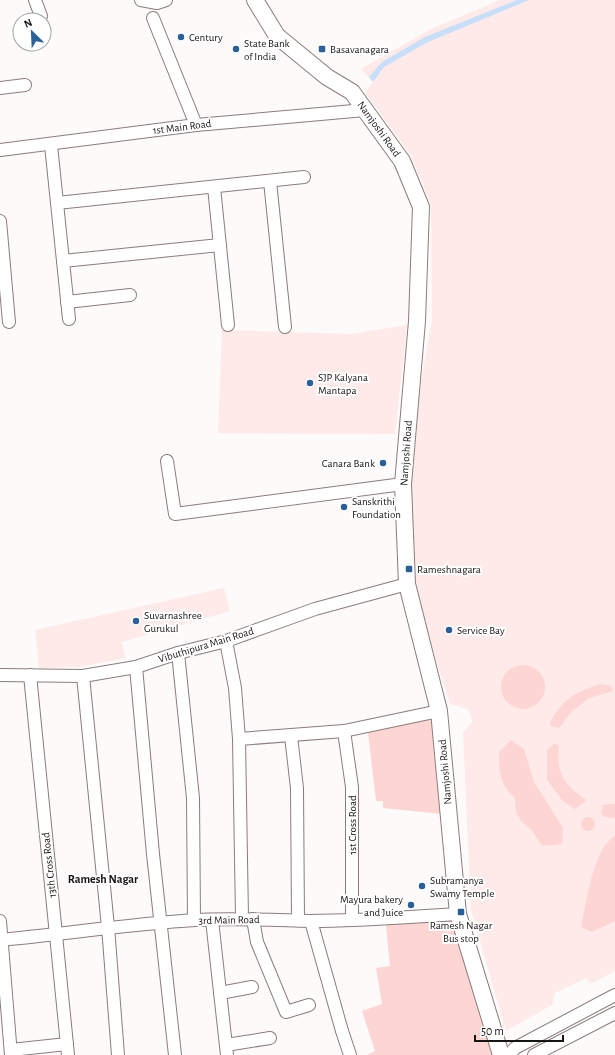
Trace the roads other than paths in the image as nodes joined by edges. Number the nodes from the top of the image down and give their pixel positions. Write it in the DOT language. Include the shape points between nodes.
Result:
graph roads {
  1 [pos="35,0"];
  2 [pos="141,0"];
  3 [pos="166,0"];
  4 [pos="255,0"];
  5 [pos="40,12"];
  6 [pos="153,18"];
  7 [pos="25,85"];
  8 [pos="0,88"];
  9 [pos="365,110"];
  10 [pos="196,125"];
  11 [pos="51,145"];
  12 [pos="0,150"];
  13 [pos="304,177"];
  14 [pos="270,181"];
  15 [pos="214,187"];
  16 [pos="57,203"];
  17 [pos="0,221"];
  18 [pos="220,245"];
  19 [pos="63,261"];
  20 [pos="130,295"];
  21 [pos="67,302"];
  22 [pos="69,318"];
  23 [pos="9,322"];
  24 [pos="228,326"];
  25 [pos="285,328"];
  26 [pos="166,461"];
  27 [pos="403,484"];
  28 [pos="407,584"];
  29 [pos="226,641"];
  30 [pos="178,653"];
  31 [pos="136,667"];
  32 [pos="0,675"];
  33 [pos="30,675"];
  34 [pos="83,676"];
  35 [pos="440,711"];
  36 [pos="344,731"];
  37 [pos="291,736"];
  38 [pos="239,739"];
  39 [pos="458,914"];
  40 [pos="247,919"];
  41 [pos="194,920"];
  42 [pos="212,920"];
  43 [pos="298,920"];
  44 [pos="352,920"];
  45 [pos="0,921"];
  46 [pos="311,921"];
  47 [pos="160,923"];
  48 [pos="108,927"];
  49 [pos="56,934"];
  50 [pos="1,940"];
  51 [pos="3,984"];
  52 [pos="252,987"];
  53 [pos="220,993"];
  54 [pos="615,994"];
  55 [pos="309,1005"];
  56 [pos="615,1013"];
  57 [pos="4,1024"];
  58 [pos="270,1038"];
  59 [pos="68,1049"];
  60 [pos="227,1050"];
  61 [pos="11,1052"];
  62 [pos="118,1055"];
  63 [pos="175,1055"];
  64 [pos="350,1055"];
  65 [pos="501,1055"];
  66 [pos="509,1055"];
  67 [pos="534,1055"];
  1 -- 5 [label="street"];
  2 -- 3 [label="street" via="157,3"];
  4 -- 9 [label="main road, Namjoshi Road" via="277,36 327,77 352,92"];
  6 -- 10 [label="street"];
  7 -- 8 [label="street"];
  9 -- 10 [label="street, 1st Main Road"];
  9 -- 27 [label="main road, Namjoshi Road" via="402,161 421,207 417,321"];
  10 -- 11 [label="street, 1st Main Road"];
  11 -- 12 [label="street, 1st Main Road"];
  11 -- 16 [label="street"];
  13 -- 14 [label="street"];
  14 -- 15 [label="street"];
  14 -- 25 [label="street"];
  15 -- 16 [label="street"];
  15 -- 18 [label="street"];
  16 -- 19 [label="street"];
  17 -- 23 [label="street"];
  18 -- 19 [label="street"];
  18 -- 24 [label="street"];
  19 -- 21 [label="street"];
  20 -- 21 [label="street"];
  21 -- 22 [label="street"];
  26 -- 27 [label="street" via="175,514"];
  27 -- 28 [label="main road, Namjoshi Road"];
  28 -- 29 [label="street, Vibuthipura Main Road" via="315,609"];
  28 -- 35 [label="main road, Namjoshi Road"];
  29 -- 30 [label="street, Vibuthipura Main Road"];
  29 -- 38 [label="street" via="235,688"];
  30 -- 31 [label="street, Vibuthipura Main Road"];
  30 -- 41 [label="street" via="193,798"];
  31 -- 34 [label="street, Vibuthipura Main Road"];
  31 -- 47 [label="street"];
  32 -- 33 [label="street, Vibuthipura Main Road"];
  33 -- 34 [label="street, Vibuthipura Main Road"];
  33 -- 49 [label="street, 13th Cross Road"];
  34 -- 48 [label="street"];
  35 -- 36 [label="street"];
  35 -- 39 [label="main road, Namjoshi Road"];
  36 -- 37 [label="street"];
  36 -- 44 [label="street, 1st Cross Road" via="352,787"];
  37 -- 38 [label="street"];
  37 -- 43 [label="street" via="297,788"];
  38 -- 40 [label="street"];
  39 -- 44 [label="street, 3rd Main Road"];
  39 -- 65 [label="main road, Namjoshi Road"];
  40 -- 42 [label="street, 3rd Main Road"];
  40 -- 43 [label="street, 3rd Main Road"];
  40 -- 55 [label="street" via="286,1012"];
  41 -- 42 [label="street, 3rd Main Road"];
  41 -- 47 [label="street, 3rd Main Road"];
  42 -- 53 [label="street"];
  43 -- 46 [label="street, 3rd Main Road"];
  44 -- 46 [label="street, 3rd Main Road"];
  45 -- 50 [label="street"];
  46 -- 64 [label="street"];
  47 -- 48 [label="street, 3rd Main Road"];
  47 -- 63 [label="street"];
  48 -- 49 [label="street, 3rd Main Road"];
  48 -- 62 [label="street"];
  49 -- 50 [label="street, 3rd Main Road"];
  49 -- 59 [label="street, 13th Cross Road"];
  50 -- 51 [label="street"];
  51 -- 57 [label="street"];
  52 -- 53 [label="street"];
  53 -- 60 [label="street"];
  54 -- 66 [label="street" via="515,1048"];
  56 -- 67 [label="street"];
  57 -- 61 [label="street"];
  58 -- 60 [label="street"];
  59 -- 61 [label="street"];
}
